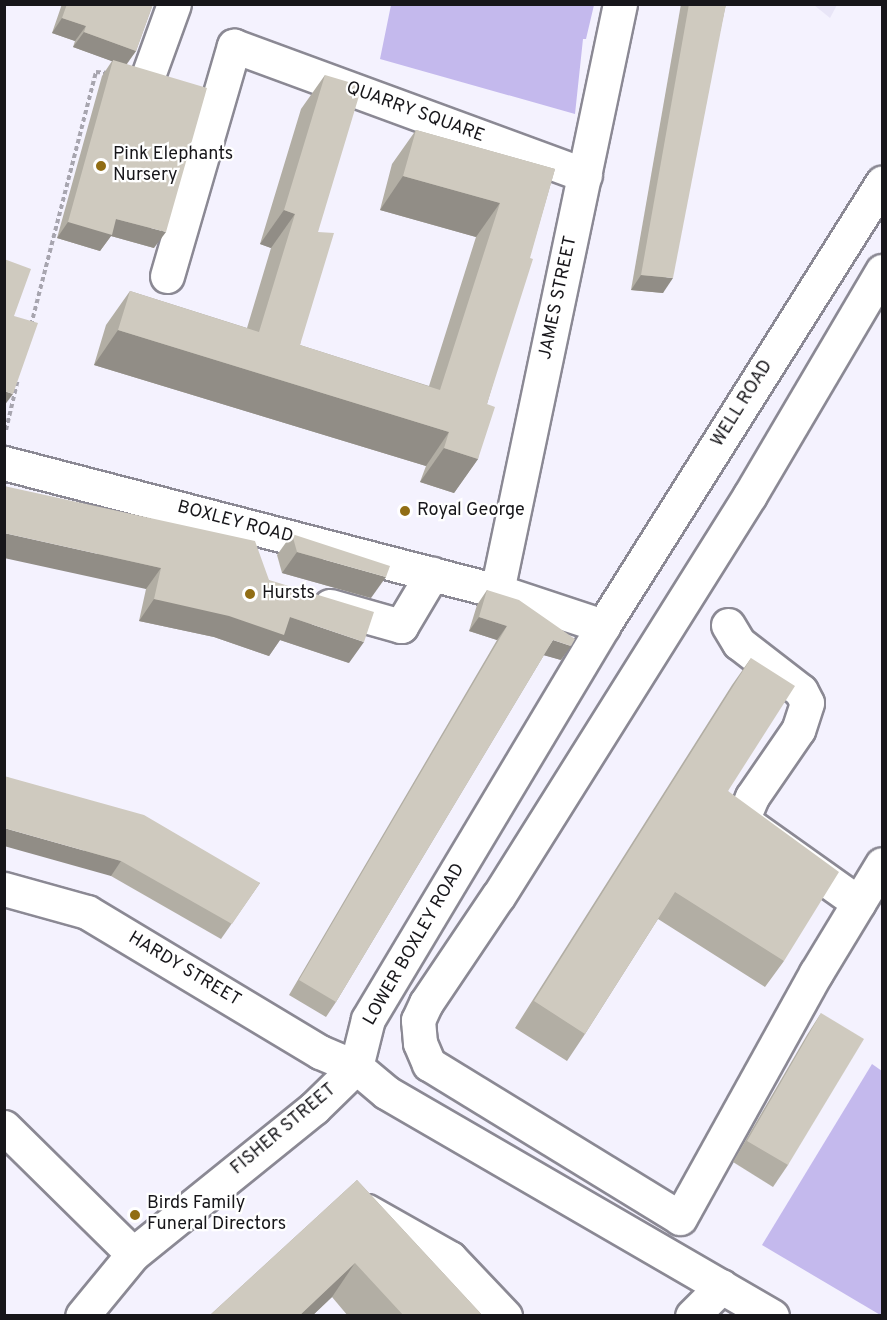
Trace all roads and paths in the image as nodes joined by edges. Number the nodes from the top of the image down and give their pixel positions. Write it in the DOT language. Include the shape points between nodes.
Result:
graph roads {
  1 [pos="174,4"];
  2 [pos="620,4"];
  3 [pos="149,73"];
  4 [pos="585,175"];
  5 [pos="882,183"];
  6 [pos="882,272"];
  7 [pos="167,276"];
  8 [pos="873,305"];
  9 [pos="29,334"];
  10 [pos="21,367"];
  11 [pos="4,435"];
  12 [pos="4,463"];
  13 [pos="260,529"];
  14 [pos="260,565"];
  15 [pos="432,574"];
  16 [pos="497,591"];
  17 [pos="300,597"];
  18 [pos="728,625"];
  19 [pos="603,626"];
  20 [pos="882,864"];
  21 [pos="4,890"];
  22 [pos="859,903"];
  23 [pos="356,1067"];
  24 [pos="4,1127"];
  25 [pos="342,1197"];
  26 [pos="133,1254"];
  27 [pos="722,1286"];
  28 [pos="82,1316"];
  29 [pos="505,1316"];
  30 [pos="692,1316"];
  31 [pos="772,1316"];
  1 -- 3 [label="street"];
  2 -- 4 [label="street, JAMES STREET"];
  3 -- 9 [label="path" via="96,72"];
  4 -- 7 [label="street, QUARRY SQUARE" via="234,46"];
  4 -- 16 [label="street, JAMES STREET"];
  5 -- 19 [label="street, WELL ROAD"];
  6 -- 8 [label="street"];
  8 -- 22 [label="street" via="426,1003 418,1020 420,1043 429,1064 680,1218"];
  10 -- 11 [label="path"];
  12 -- 13 [label="street, BOXLEY ROAD"];
  13 -- 14 [label="street"];
  13 -- 15 [label="street, BOXLEY ROAD"];
  15 -- 16 [label="street, BOXLEY ROAD"];
  15 -- 17 [label="street" via="402,626"];
  16 -- 19 [label="street, BOXLEY ROAD"];
  18 -- 22 [label="street" via="739,643 801,691 807,703 798,730 752,797 742,820"];
  19 -- 23 [label="street, LOWER BOXLEY ROAD" via="368,1018"];
  20 -- 22 [label="street"];
  21 -- 23 [label="street, HARDY STREET" via="87,912 286,1031"];
  23 -- 26 [label="street, FISHER STREET" via="314,1108"];
  23 -- 27 [label="street" via="386,1092"];
  24 -- 26 [label="street"];
  25 -- 29 [label="street" via="450,1258"];
  26 -- 28 [label="street, FISHER STREET"];
  27 -- 30 [label="street"];
  27 -- 31 [label="street"];
}
